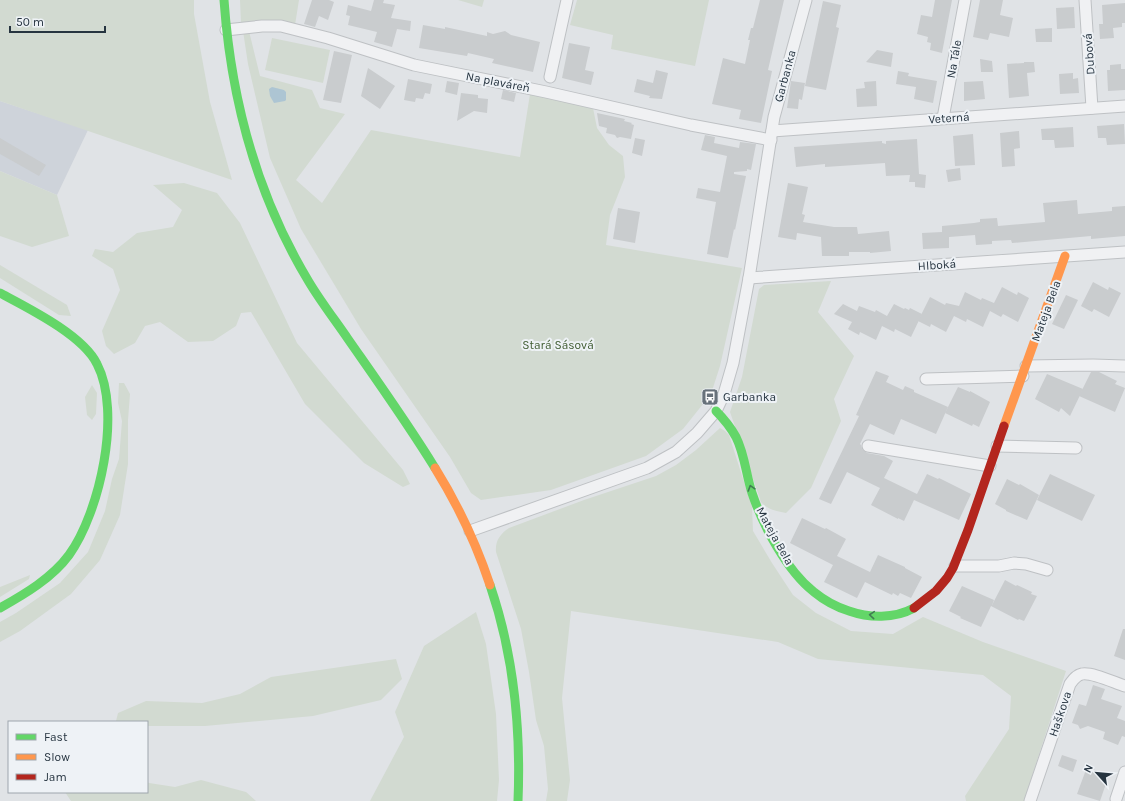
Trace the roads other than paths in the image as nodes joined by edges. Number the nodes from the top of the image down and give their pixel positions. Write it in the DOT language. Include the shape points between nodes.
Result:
graph roads {
  1 [pos="224,0"];
  2 [pos="567,0"];
  3 [pos="806,0"];
  4 [pos="965,0"];
  5 [pos="1085,0"];
  6 [pos="226,30"];
  7 [pos="550,77"];
  8 [pos="1125,106"];
  9 [pos="1092,108"];
  10 [pos="943,118"];
  11 [pos="772,135"];
  12 [pos="1125,252"];
  13 [pos="1065,256"];
  14 [pos="749,278"];
  15 [pos="0,293"];
  16 [pos="1125,366"];
  17 [pos="1024,371"];
  18 [pos="926,379"];
  19 [pos="716,411"];
  20 [pos="868,446"];
  21 [pos="998,446"];
  22 [pos="1076,448"];
  23 [pos="990,466"];
  24 [pos="470,532"];
  25 [pos="955,566"];
  26 [pos="1047,570"];
  27 [pos="0,608"];
  28 [pos="1125,686"];
  29 [pos="1125,772"];
  30 [pos="1116,799"];
  31 [pos="518,801"];
  32 [pos="1030,801"];
  1 -- 6 [label="street"];
  2 -- 7 [label="street"];
  3 -- 11 [label="street, Garbanka" via="779,96"];
  4 -- 10 [label="street, Na Tále"];
  5 -- 9 [label="street, Dubová"];
  6 -- 11 [label="street, Na plaváreň" via="281,26 414,65 691,125"];
  6 -- 24 [label="street" via="237,103 257,170 277,218 300,265 324,305 424,451"];
  8 -- 9 [label="street, Veterná"];
  9 -- 10 [label="street, Veterná"];
  10 -- 11 [label="street, Veterná"];
  11 -- 14 [label="street, Garbanka"];
  12 -- 13 [label="street, Hlboká"];
  13 -- 14 [label="street, Hlboká"];
  13 -- 17 [label="street, Mateja Bela"];
  14 -- 19 [label="street, Garbanka" via="733,363"];
  15 -- 27 [label="street" via="30,309 90,353 103,377 108,409 100,482 95,504 80,538 58,568"];
  16 -- 17 [label="street" via="1093,365"];
  17 -- 18 [label="street"];
  17 -- 21 [label="street, Mateja Bela"];
  19 -- 24 [label="street, Garbanka" via="676,452 647,468"];
  25 -- 19 [label="street, Mateja Bela, one-way" via="928,598 910,610 889,616 855,613 823,598 804,583 779,549 752,493 737,439"];
  20 -- 23 [label="street"];
  21 -- 22 [label="street"];
  21 -- 23 [label="street, Mateja Bela"];
  23 -- 25 [label="street, Mateja Bela"];
  24 -- 31 [label="street" via="485,569 509,656 518,721"];
  25 -- 26 [label="street" via="1026,564"];
  28 -- 32 [label="street, Haškova" via="1088,674 1074,678"];
  29 -- 30 [label="street"];
}
